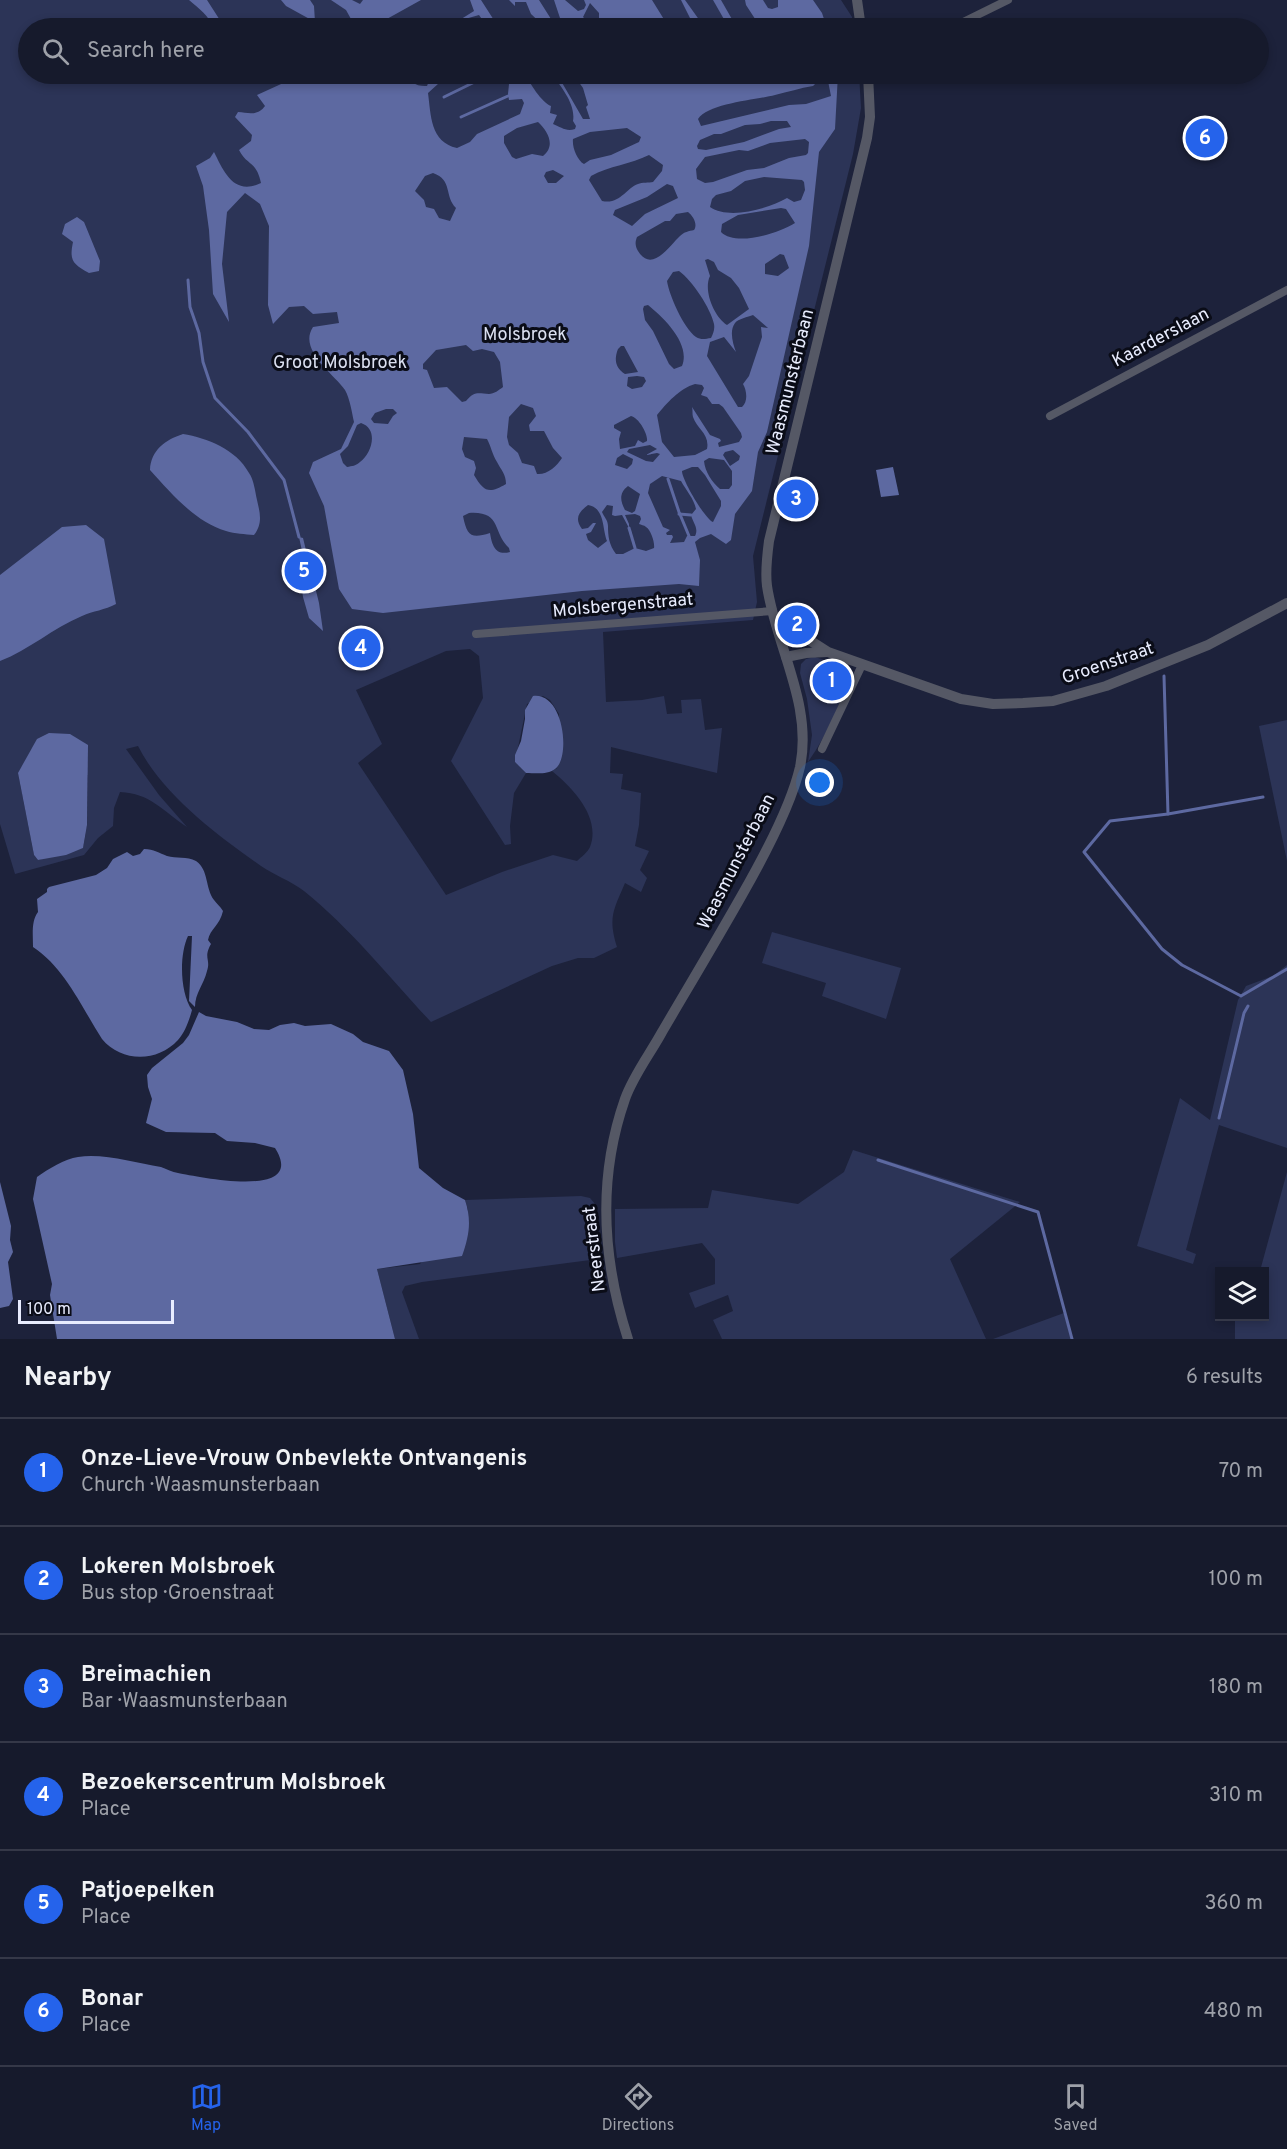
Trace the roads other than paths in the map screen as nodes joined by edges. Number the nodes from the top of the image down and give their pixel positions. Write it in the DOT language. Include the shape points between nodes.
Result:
graph roads {
  1 [pos="857,0"];
  2 [pos="1008,0"];
  3 [pos="860,18"];
  4 [pos="971,18"];
  5 [pos="868,84"];
  6 [pos="1287,290"];
  7 [pos="1050,416"];
  8 [pos="1287,603"];
  9 [pos="773,611"];
  10 [pos="776,624"];
  11 [pos="476,634"];
  12 [pos="828,652"];
  13 [pos="786,657"];
  14 [pos="862,665"];
  15 [pos="822,749"];
  16 [pos="631,1086"];
  17 [pos="628,1339"];
  1 -- 3 [label="street"];
  2 -- 4 [label="street"];
  5 -- 9 [label="street, Waasmunsterbaan" via="867,138 769,541 767,587"];
  6 -- 7 [label="street, Kaarderslaan"];
  8 -- 14 [label="street, Groenstraat" via="1199,648 1106,686 1053,701 993,704 961,699"];
  9 -- 10 [label="street, Waasmunsterbaan"];
  9 -- 11 [label="street, Molsbergenstraat"];
  10 -- 12 [label="street, Groenstraat"];
  10 -- 13 [label="street, Waasmunsterbaan"];
  12 -- 13 [label="street, Groenstraat"];
  12 -- 14 [label="street, Groenstraat"];
  13 -- 16 [label="street, Waasmunsterbaan" via="800,706 802,735 800,766 792,792 752,878"];
  14 -- 15 [label="street"];
  16 -- 17 [label="street, Neerstraat" via="613,1143 605,1195 609,1260"];
}
